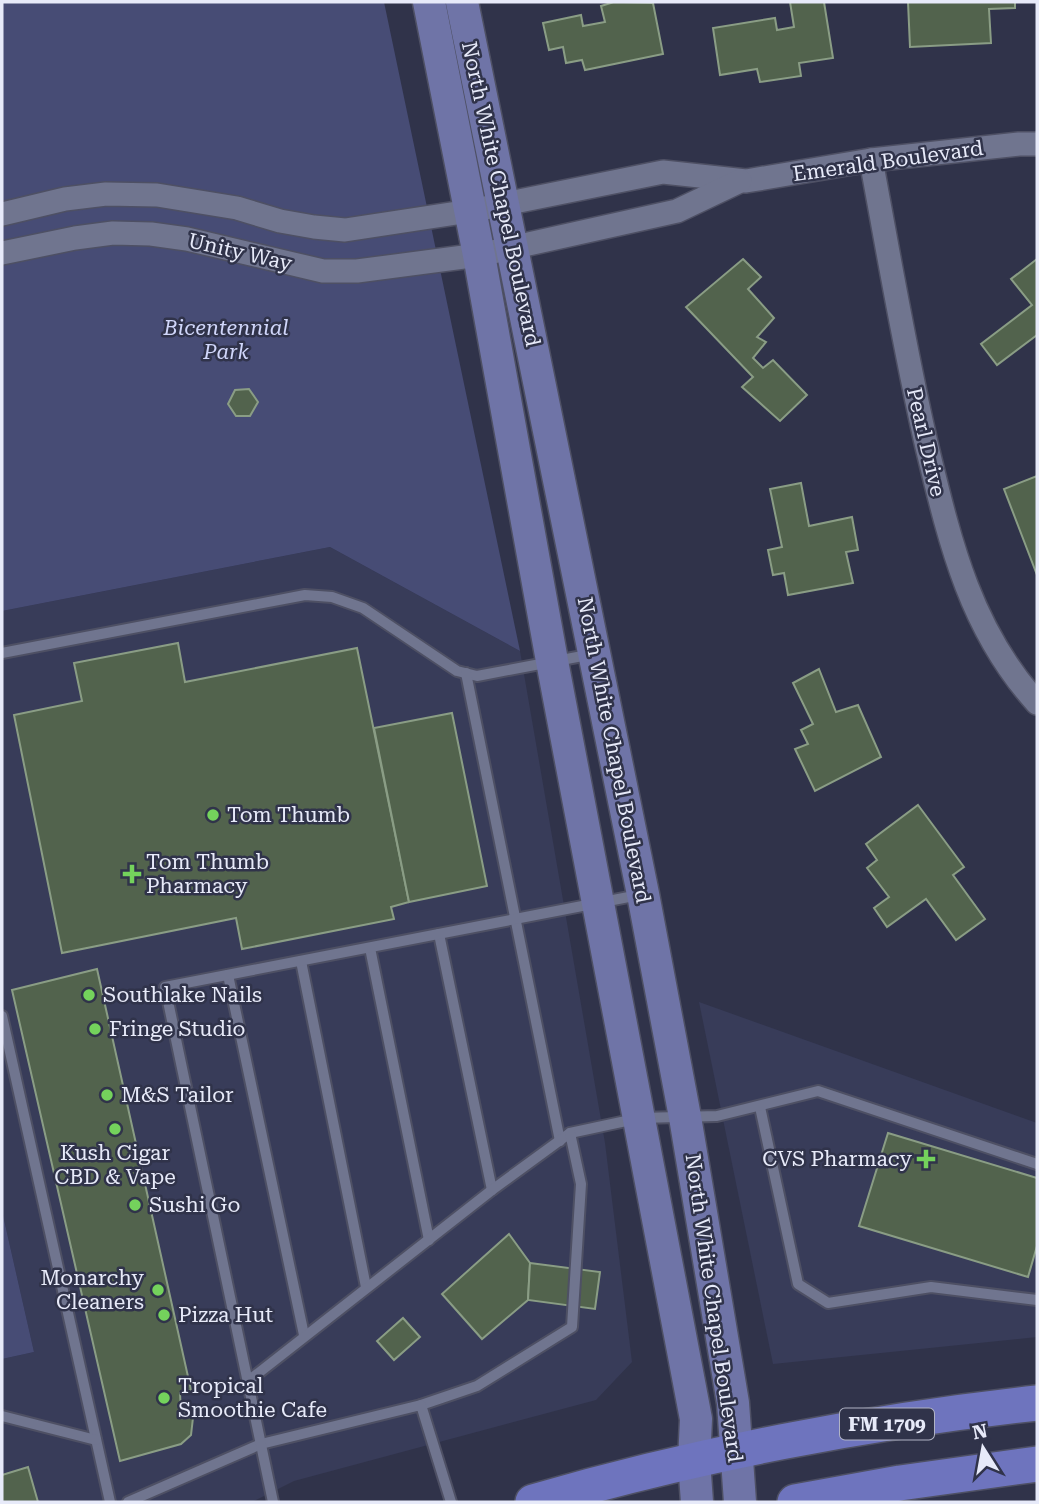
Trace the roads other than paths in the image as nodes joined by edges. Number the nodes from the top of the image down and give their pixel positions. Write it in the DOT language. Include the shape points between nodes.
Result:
graph roads {
  1 [pos="429,2"];
  2 [pos="462,2"];
  3 [pos="1037,145"];
  4 [pos="872,160"];
  5 [pos="740,181"];
  6 [pos="503,205"];
  7 [pos="470,211"];
  8 [pos="2,215"];
  9 [pos="512,248"];
  10 [pos="2,253"];
  11 [pos="479,255"];
  12 [pos="2,653"];
  13 [pos="594,653"];
  14 [pos="552,661"];
  15 [pos="466,673"];
  16 [pos="1037,703"];
  17 [pos="643,894"];
  18 [pos="599,903"];
  19 [pos="515,919"];
  20 [pos="439,934"];
  21 [pos="370,948"];
  22 [pos="301,961"];
  23 [pos="228,975"];
  24 [pos="2,1016"];
  25 [pos="760,1107"];
  26 [pos="685,1117"];
  27 [pos="640,1118"];
  28 [pos="570,1133"];
  29 [pos="560,1141"];
  30 [pos="1037,1164"];
  31 [pos="492,1190"];
  32 [pos="429,1240"];
  33 [pos="366,1287"];
  34 [pos="1037,1300"];
  35 [pos="304,1335"];
  36 [pos="247,1382"];
  37 [pos="1037,1403"];
  38 [pos="421,1405"];
  39 [pos="2,1416"];
  40 [pos="96,1440"];
  41 [pos="261,1444"];
  42 [pos="737,1452"];
  43 [pos="694,1461"];
  44 [pos="1037,1464"];
  45 [pos="110,1502"];
  46 [pos="128,1502"];
  47 [pos="273,1502"];
  48 [pos="451,1502"];
  49 [pos="533,1502"];
  50 [pos="697,1502"];
  51 [pos="740,1502"];
  52 [pos="795,1502"];
  1 -- 7 [label="main road, North White Chapel Boulevard"];
  2 -- 6 [label="main road, North White Chapel Boulevard"];
  3 -- 4 [label="street, Emerald Boulevard"];
  4 -- 5 [label="street, Emerald Boulevard"];
  4 -- 16 [label="street, Pearl Drive" via="913,388 949,538 969,596 991,640"];
  5 -- 6 [label="street, Emerald Boulevard" via="663,172"];
  5 -- 9 [label="street, Emerald Boulevard" via="677,211"];
  6 -- 7 [label="street, Emerald Boulevard"];
  6 -- 9 [label="main road, North White Chapel Boulevard"];
  7 -- 8 [label="street, Unity Way" via="345,230 280,221 198,200 106,194"];
  7 -- 11 [label="main road, North White Chapel Boulevard"];
  9 -- 11 [label="street, Emerald Boulevard"];
  9 -- 13 [label="main road, North White Chapel Boulevard"];
  10 -- 11 [label="street, Unity Way" via="126,233 187,239 323,271"];
  11 -- 14 [label="main road, North White Chapel Boulevard"];
  12 -- 15 [label="lane" via="305,595 332,597 363,608"];
  13 -- 14 [label="lane"];
  13 -- 17 [label="main road, North White Chapel Boulevard"];
  14 -- 15 [label="lane" via="477,676"];
  14 -- 18 [label="main road, North White Chapel Boulevard"];
  15 -- 19 [label="lane"];
  17 -- 18 [label="lane"];
  17 -- 26 [label="main road, North White Chapel Boulevard"];
  18 -- 19 [label="lane"];
  18 -- 27 [label="main road, North White Chapel Boulevard"];
  19 -- 20 [label="lane"];
  19 -- 29 [label="lane"];
  20 -- 21 [label="lane"];
  20 -- 31 [label="lane"];
  21 -- 22 [label="lane"];
  21 -- 32 [label="lane"];
  22 -- 23 [label="lane"];
  22 -- 33 [label="lane"];
  23 -- 35 [label="lane"];
  23 -- 36 [label="lane" via="166,987"];
  24 -- 40 [label="lane"];
  25 -- 26 [label="lane"];
  25 -- 30 [label="lane" via="818,1091"];
  25 -- 34 [label="lane" via="798,1284 828,1303 930,1287"];
  26 -- 27 [label="lane"];
  26 -- 42 [label="main road, North White Chapel Boulevard" via="733,1403"];
  27 -- 28 [label="lane"];
  27 -- 43 [label="main road, North White Chapel Boulevard" via="696,1419"];
  28 -- 29 [label="lane"];
  28 -- 38 [label="lane" via="581,1184 572,1327 477,1386"];
  29 -- 31 [label="lane"];
  31 -- 32 [label="lane"];
  32 -- 33 [label="lane"];
  33 -- 35 [label="lane"];
  35 -- 36 [label="lane"];
  36 -- 41 [label="lane"];
  37 -- 42 [label="main road, FM 1709" via="867,1427"];
  38 -- 41 [label="lane"];
  38 -- 48 [label="lane"];
  39 -- 40 [label="lane"];
  40 -- 45 [label="lane"];
  41 -- 46 [label="lane"];
  41 -- 47 [label="lane"];
  42 -- 43 [label="main road, FM 1709"];
  42 -- 51 [label="main road, North White Chapel Boulevard"];
  43 -- 49 [label="main road, FM 1709"];
  43 -- 50 [label="main road, North White Chapel Boulevard"];
  44 -- 52 [label="main road"];
}
